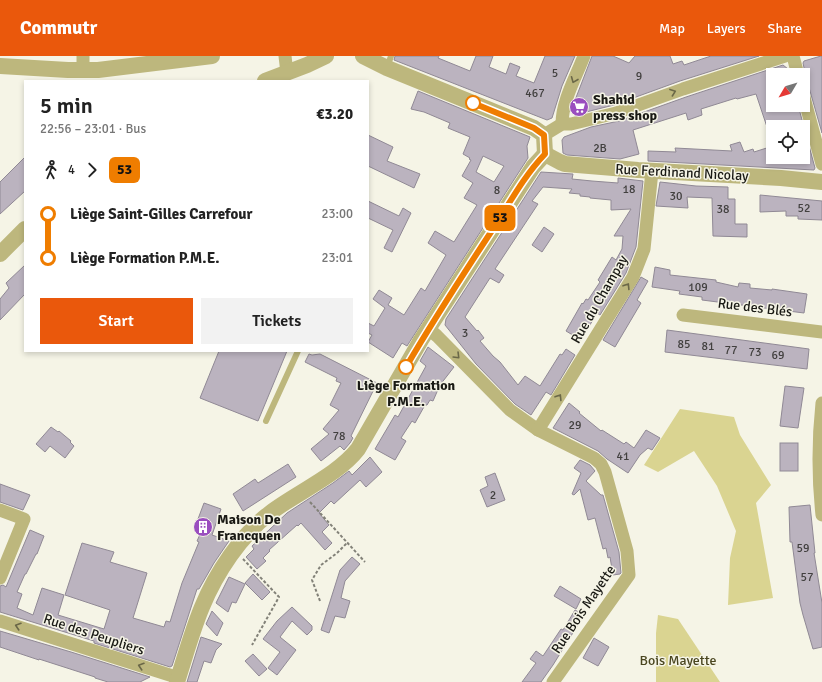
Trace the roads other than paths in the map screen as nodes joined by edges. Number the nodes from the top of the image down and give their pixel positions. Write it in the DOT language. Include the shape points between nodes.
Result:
graph roads {
  1 [pos="212,56"];
  2 [pos="285,56"];
  3 [pos="326,56"];
  4 [pos="363,56"];
  5 [pos="584,56"];
  6 [pos="785,56"];
  7 [pos="793,56"];
  8 [pos="389,62"];
  9 [pos="83,63"];
  10 [pos="0,66"];
  11 [pos="796,68"];
  12 [pos="287,73"];
  13 [pos="268,80"];
  14 [pos="808,112"];
  15 [pos="562,124"];
  16 [pos="544,135"];
  17 [pos="545,154"];
  18 [pos="822,164"];
  19 [pos="652,171"];
  20 [pos="822,182"];
  21 [pos="24,230"];
  22 [pos="0,254"];
  23 [pos="683,315"];
  24 [pos="429,329"];
  25 [pos="822,332"];
  26 [pos="298,352"];
  27 [pos="822,403"];
  28 [pos="266,421"];
  29 [pos="538,430"];
  30 [pos="821,486"];
  31 [pos="0,510"];
  32 [pos="822,515"];
  33 [pos="0,578"];
  34 [pos="0,621"];
  35 [pos="178,680"];
  36 [pos="553,682"];
  1 -- 9 [label="street" via="116,68"];
  2 -- 12 [label="street"];
  3 -- 12 [label="street"];
  4 -- 8 [label="street"];
  5 -- 15 [label="street, one-way" via="564,105"];
  15 -- 6 [label="street, one-way" via="616,113"];
  7 -- 11 [label="street"];
  8 -- 16 [label="street" via="534,128"];
  9 -- 10 [label="street"];
  12 -- 13 [label="street"];
  14 -- 18 [label="street"];
  15 -- 16 [label="street"];
  16 -- 17 [label="street"];
  17 -- 19 [label="street, Rue Ferdinand Nicolay" via="565,164"];
  17 -- 24 [label="street" via="533,167"];
  19 -- 20 [label="street, Rue Ferdinand Nicolay"];
  29 -- 19 [label="street, Rue du Champay, one-way" via="639,264 644,249"];
  21 -- 22 [label="street"];
  23 -- 25 [label="street, Rue des Blés"];
  24 -- 29 [label="street, Rue Bois Mayette, one-way" via="506,407"];
  24 -- 35 [label="street" via="358,449 344,463 258,523 233,553 203,605"];
  26 -- 28 [label="lane"];
  27 -- 30 [label="street"];
  29 -- 36 [label="street, Rue Bois Mayette" via="601,464 627,551 629,575"];
  30 -- 32 [label="street"];
  31 -- 33 [label="street" via="24,519"];
  35 -- 34 [label="street, Rue des Peupliers, one-way"];
}
